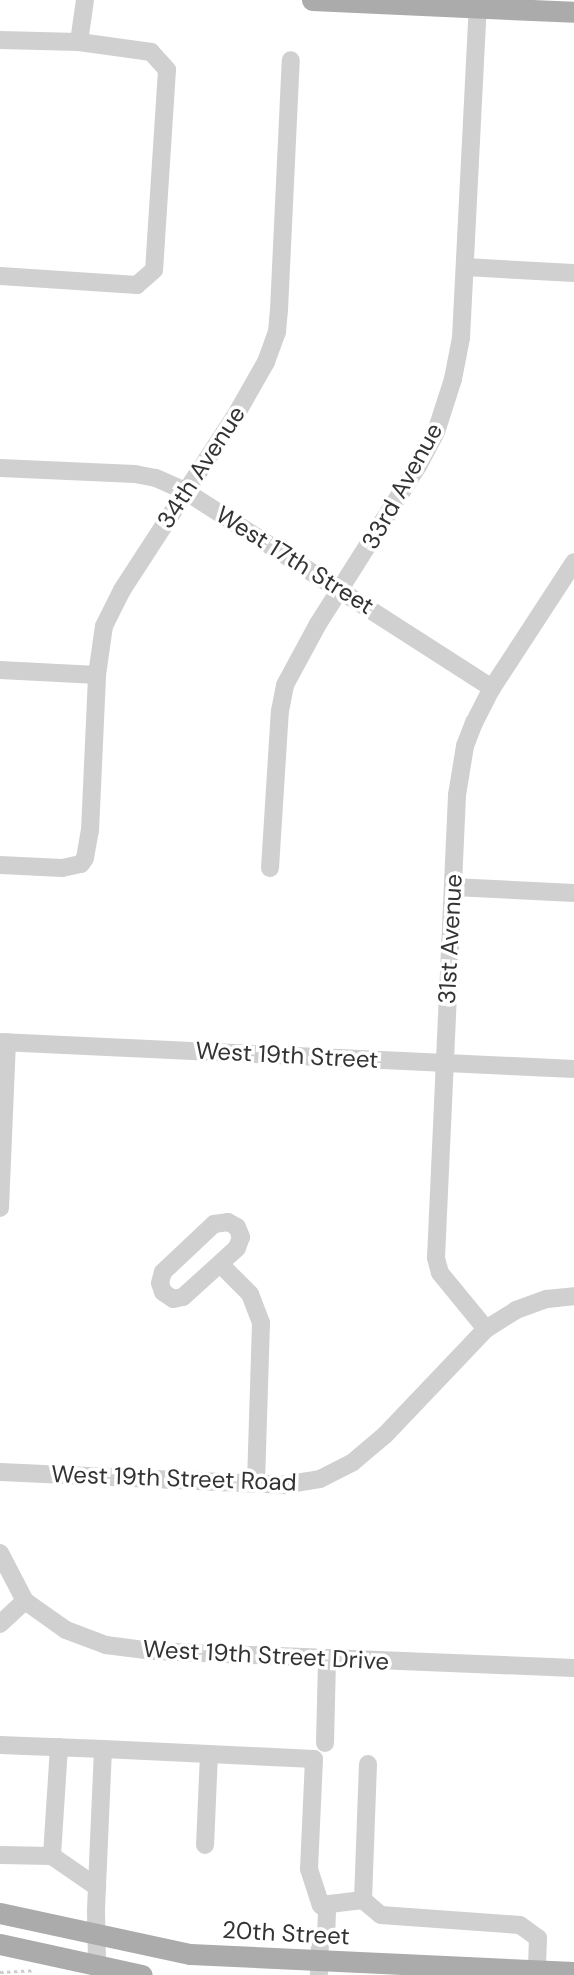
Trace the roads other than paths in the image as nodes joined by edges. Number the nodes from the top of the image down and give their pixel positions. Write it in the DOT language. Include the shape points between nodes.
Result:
graph roads {
  1 [pos="85,0"];
  2 [pos="312,0"];
  3 [pos="478,4"];
  4 [pos="574,12"];
  5 [pos="0,40"];
  6 [pos="79,42"];
  7 [pos="290,60"];
  8 [pos="465,267"];
  9 [pos="574,273"];
  10 [pos="0,276"];
  11 [pos="0,468"];
  12 [pos="185,491"];
  13 [pos="574,562"];
  14 [pos="342,590"];
  15 [pos="0,670"];
  16 [pos="97,675"];
  17 [pos="492,688"];
  18 [pos="0,865"];
  19 [pos="270,868"];
  20 [pos="453,887"];
  21 [pos="574,893"];
  22 [pos="4,1042"];
  23 [pos="444,1063"];
  24 [pos="574,1069"];
  25 [pos="0,1208"];
  26 [pos="221,1265"];
  27 [pos="574,1296"];
  28 [pos="486,1329"];
  29 [pos="0,1472"];
  30 [pos="256,1483"];
  31 [pos="0,1553"];
  32 [pos="25,1601"];
  33 [pos="0,1624"];
  34 [pos="327,1659"];
  35 [pos="574,1668"];
  36 [pos="325,1743"];
  37 [pos="0,1745"];
  38 [pos="60,1747"];
  39 [pos="103,1749"];
  40 [pos="209,1754"];
  41 [pos="368,1764"];
  42 [pos="205,1844"];
  43 [pos="0,1855"];
  44 [pos="52,1856"];
  45 [pos="97,1887"];
  46 [pos="363,1900"];
  47 [pos="321,1905"];
  48 [pos="0,1913"];
  49 [pos="97,1934"];
  50 [pos="0,1944"];
  51 [pos="320,1960"];
  52 [pos="537,1970"];
  53 [pos="97,1972"];
  54 [pos="574,1972"];
  55 [pos="142,1975"];
  1 -- 6 [label="street"];
  2 -- 3 [label="main road"];
  3 -- 4 [label="main road"];
  3 -- 8 [label="street, 33rd Avenue"];
  5 -- 6 [label="street"];
  6 -- 10 [label="street" via="151,52 167,70 155,270 137,285"];
  7 -- 12 [label="street, 34th Avenue" via="277,332 249,393"];
  8 -- 9 [label="street"];
  8 -- 14 [label="street, 33rd Avenue" via="461,338 436,432"];
  11 -- 12 [label="street, West 17th Street" via="135,474"];
  12 -- 14 [label="street, West 17th Street"];
  12 -- 16 [label="street, 34th Avenue" via="112,607 99,644"];
  13 -- 17 [label="street, 31st Avenue"];
  14 -- 17 [label="street, West 17th Street"];
  14 -- 19 [label="street, 33rd Avenue" via="285,685"];
  15 -- 16 [label="street"];
  16 -- 18 [label="street, 34th Avenue" via="89,840 81,864 62,868"];
  17 -- 20 [label="street, 31st Avenue" via="465,746 457,795"];
  20 -- 21 [label="street"];
  20 -- 23 [label="street, 31st Avenue"];
  22 -- 23 [label="street, West 19th Street"];
  22 -- 25 [label="street"];
  23 -- 24 [label="street, West 19th Street"];
  23 -- 28 [label="street, 31st Avenue" via="436,1258 440,1273"];
  26 -- 26 [label="street" via="183,1297 173,1299 163,1292 163,1272 214,1224 228,1222 237,1227 241,1237"];
  26 -- 30 [label="street" via="250,1294 261,1323"];
  27 -- 28 [label="street, West 19th Street Road" via="516,1310"];
  28 -- 30 [label="street, West 19th Street Road" via="385,1435 353,1462 320,1479"];
  29 -- 30 [label="street, West 19th Street Road"];
  31 -- 32 [label="street, West 19th Street Drive"];
  32 -- 33 [label="street"];
  32 -- 34 [label="street, West 19th Street Drive" via="66,1630 106,1645"];
  34 -- 35 [label="street, West 19th Street Drive"];
  34 -- 36 [label="street"];
  37 -- 38 [label="street"];
  38 -- 39 [label="street"];
  38 -- 44 [label="street"];
  39 -- 40 [label="street"];
  39 -- 45 [label="street"];
  40 -- 42 [label="street"];
  40 -- 47 [label="street" via="314,1759 309,1869"];
  41 -- 46 [label="street"];
  43 -- 44 [label="street"];
  44 -- 45 [label="street"];
  45 -- 49 [label="street"];
  46 -- 47 [label="street"];
  46 -- 52 [label="street" via="381,1915 520,1925 538,1938"];
  47 -- 51 [label="street" via="327,1910"];
  48 -- 49 [label="main road, 20th Street"];
  49 -- 51 [label="main road, 20th Street" via="190,1954"];
  49 -- 53 [label="street"];
  50 -- 53 [label="main road"];
  51 -- 52 [label="main road, 20th Street"];
  52 -- 54 [label="main road, 20th Street"];
  53 -- 55 [label="main road"];
}
